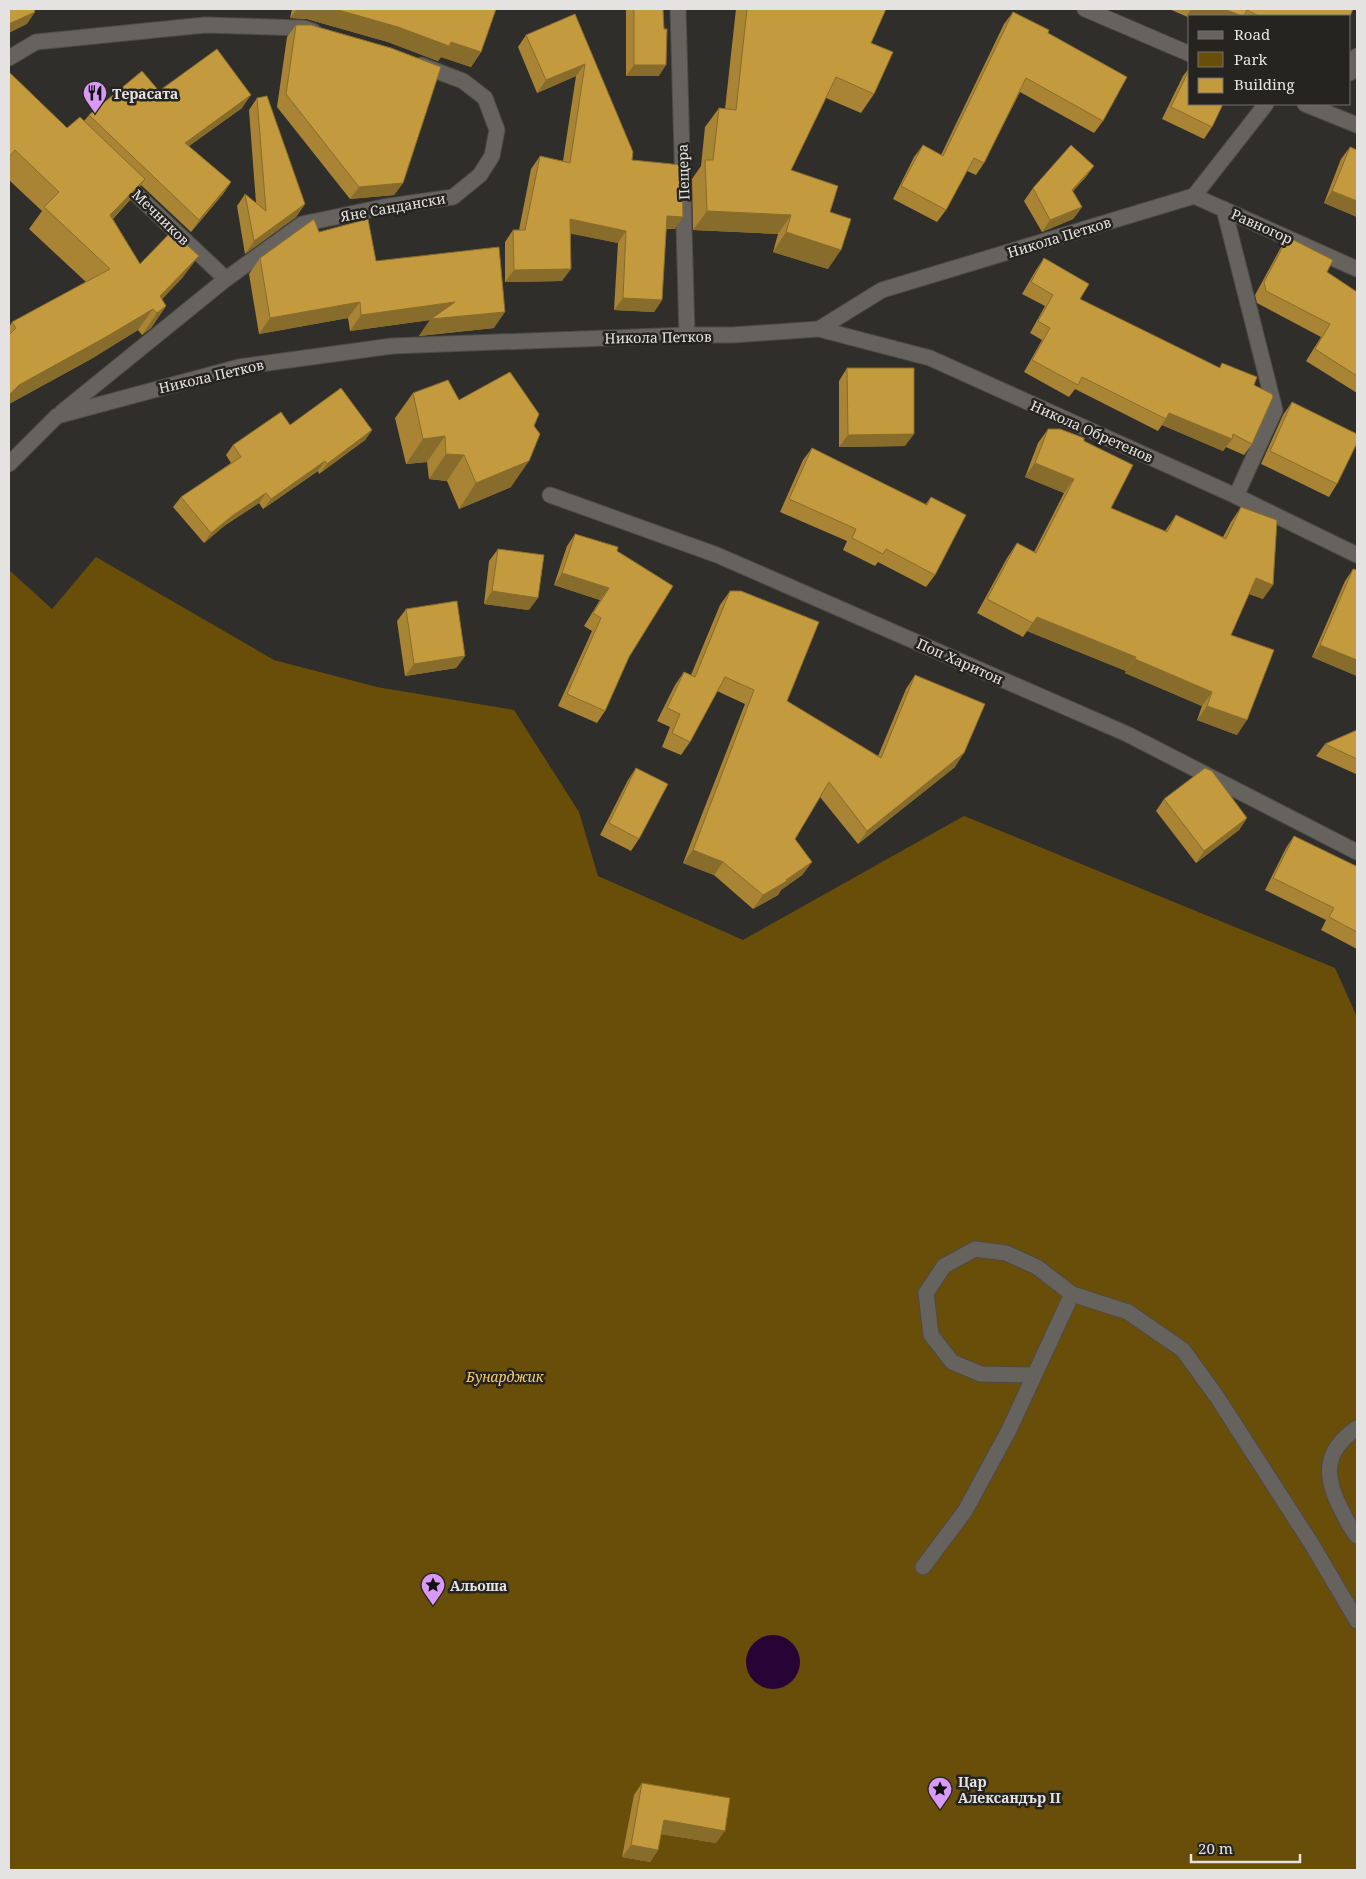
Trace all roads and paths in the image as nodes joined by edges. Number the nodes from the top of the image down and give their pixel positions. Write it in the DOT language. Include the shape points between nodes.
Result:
graph roads {
  1 [pos="678,9"];
  2 [pos="1085,9"];
  3 [pos="331,36"];
  4 [pos="1188,53"];
  5 [pos="1357,56"];
  6 [pos="9,58"];
  7 [pos="411,61"];
  8 [pos="1351,71"];
  9 [pos="1265,105"];
  10 [pos="1311,105"];
  11 [pos="1334,109"];
  12 [pos="1357,125"];
  13 [pos="110,169"];
  14 [pos="1194,196"];
  15 [pos="1224,209"];
  16 [pos="1357,269"];
  17 [pos="226,279"];
  18 [pos="819,329"];
  19 [pos="687,335"];
  20 [pos="57,416"];
  21 [pos="9,464"];
  22 [pos="550,495"];
  23 [pos="1236,496"];
  24 [pos="1357,555"];
  25 [pos="1357,852"];
  26 [pos="1072,1294"];
  27 [pos="1034,1375"];
  28 [pos="1357,1428"];
  29 [pos="1357,1536"];
  30 [pos="923,1567"];
  31 [pos="1357,1621"];
  1 -- 19 [label="street, Пещера"];
  2 -- 4 [label="street"];
  3 -- 6 [label="street" via="304,28 205,25 36,42"];
  5 -- 8 [label="street"];
  7 -- 17 [label="street, Яне Сандански" via="463,80 485,98 497,130 492,156 480,175 452,197 302,224"];
  9 -- 14 [label="street"];
  10 -- 11 [label="street"];
  11 -- 12 [label="street"];
  13 -- 17 [label="street, Мечников"];
  14 -- 15 [label="street, Равногор"];
  14 -- 18 [label="street, Никола Петков" via="882,290"];
  15 -- 16 [label="street, Равногор"];
  15 -- 23 [label="street" via="1275,410"];
  17 -- 20 [label="street, Яне Сандански"];
  18 -- 19 [label="street, Никола Петков" via="733,336"];
  18 -- 23 [label="street, Никола Обретенов" via="930,358"];
  19 -- 20 [label="street, Никола Петков" via="392,346 239,367"];
  20 -- 21 [label="street, Никола Петков"];
  22 -- 25 [label="street, Поп Харитон" via="717,555 1127,734"];
  23 -- 24 [label="street, Никола Обретенов"];
  26 -- 27 [label="street"];
  26 -- 27 [label="street" via="1037,1267 1006,1253 975,1249 944,1266 926,1293 931,1334 952,1362 981,1374"];
  26 -- 31 [label="street" via="1128,1312 1184,1350 1311,1542"];
  27 -- 30 [label="street" via="966,1511"];
  28 -- 29 [label="street" via="1344,1437 1330,1460 1329,1476 1333,1494"];
}
